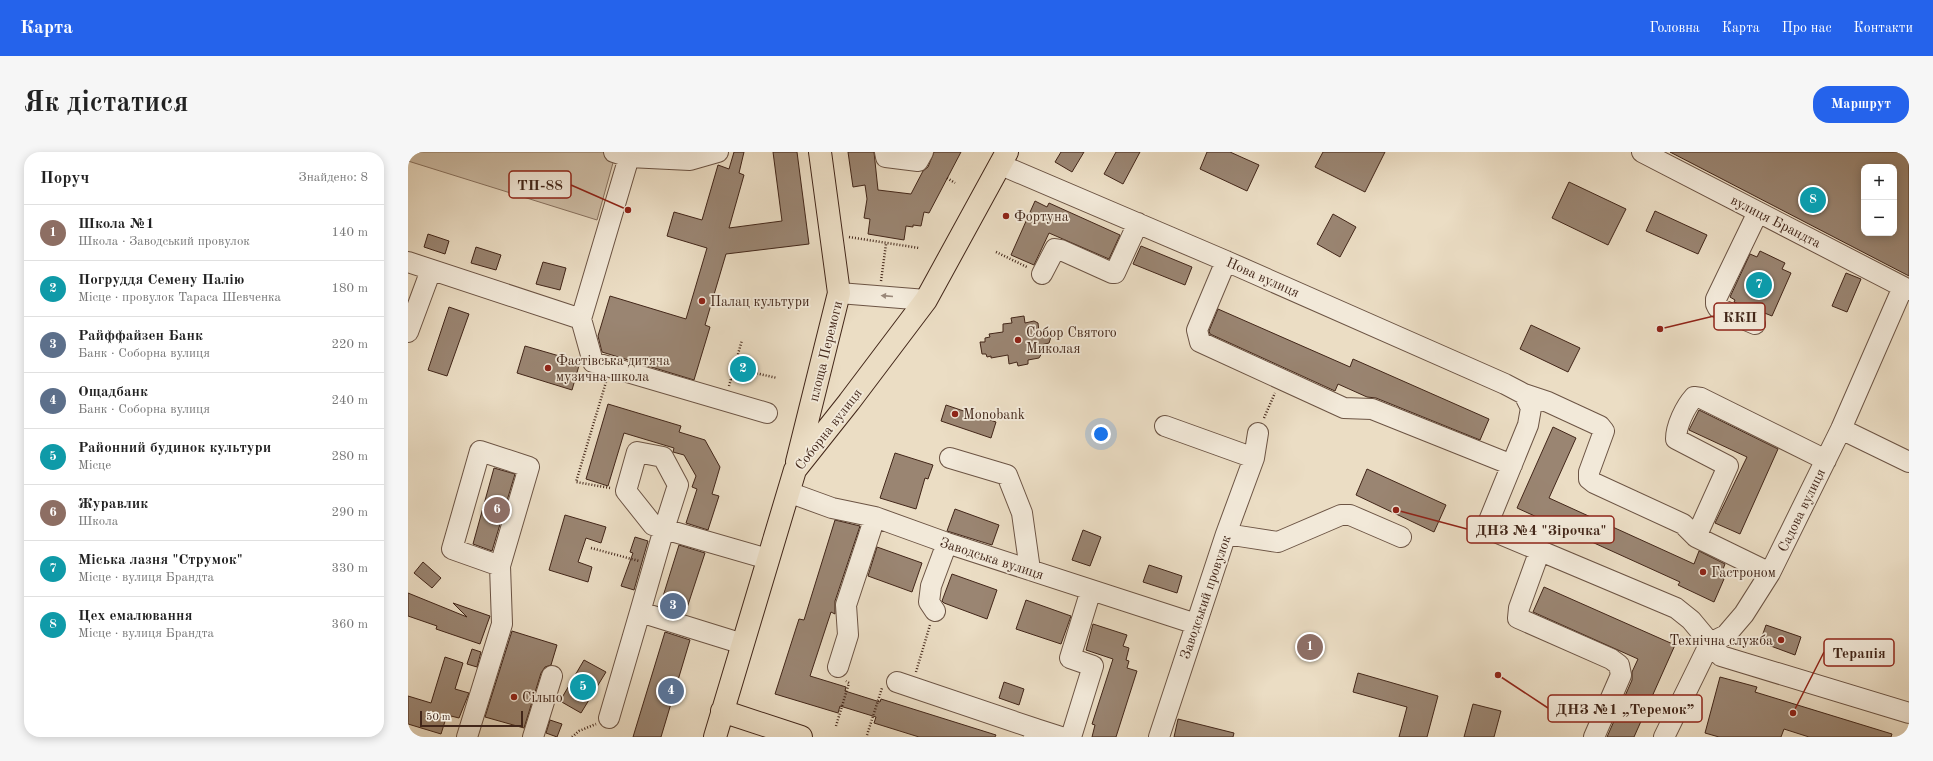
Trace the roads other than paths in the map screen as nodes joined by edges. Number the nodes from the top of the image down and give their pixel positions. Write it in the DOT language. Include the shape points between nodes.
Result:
graph roads {
  1 [pos="718,152"];
  2 [pos="820,152"];
  3 [pos="885,152"];
  4 [pos="923,152"];
  5 [pos="1642,152"];
  6 [pos="621,154"];
  7 [pos="1004,158"];
  8 [pos="1758,212"];
  9 [pos="1138,223"];
  10 [pos="1226,261"];
  11 [pos="408,262"];
  12 [pos="431,270"];
  13 [pos="1042,274"];
  14 [pos="1906,289"];
  15 [pos="839,293"];
  16 [pos="926,300"];
  17 [pos="581,319"];
  18 [pos="1755,324"];
  19 [pos="408,332"];
  20 [pos="1524,394"];
  21 [pos="767,413"];
  22 [pos="1165,426"];
  23 [pos="1841,429"];
  24 [pos="1258,433"];
  25 [pos="950,458"];
  26 [pos="1254,458"];
  27 [pos="1826,460"];
  28 [pos="1909,462"];
  29 [pos="1512,465"];
  30 [pos="795,470"];
  31 [pos="788,492"];
  32 [pos="874,517"];
  33 [pos="664,529"];
  34 [pos="1226,534"];
  35 [pos="1400,536"];
  36 [pos="1696,537"];
  37 [pos="947,543"];
  38 [pos="1540,550"];
  39 [pos="768,559"];
  40 [pos="500,566"];
  41 [pos="1030,570"];
  42 [pos="1770,574"];
  43 [pos="1091,590"];
  44 [pos="935,611"];
  45 [pos="640,612"];
  46 [pos="1196,624"];
  47 [pos="743,644"];
  48 [pos="1706,651"];
  49 [pos="838,667"];
  50 [pos="552,676"];
  51 [pos="896,682"];
  52 [pos="722,711"];
  53 [pos="1909,713"];
  54 [pos="609,718"];
  55 [pos="1035,733"];
  56 [pos="467,737"];
  57 [pos="533,737"];
  58 [pos="715,737"];
  59 [pos="801,737"];
  60 [pos="1061,737"];
  61 [pos="1071,737"];
  62 [pos="1159,737"];
  63 [pos="1594,737"];
  64 [pos="1664,737"];
  1 -- 6 [label="street" via="690,160"];
  2 -- 15 [label="main road"];
  3 -- 4 [label="street" via="886,157 918,161"];
  5 -- 8 [label="street, вулиця Брандта"];
  6 -- 17 [label="street"];
  7 -- 9 [label="street, Нова вулиця"];
  7 -- 16 [label="main road, Соборна вулиця"];
  8 -- 14 [label="street, вулиця Брандта"];
  8 -- 18 [label="street" via="1716,299 1718,308"];
  9 -- 10 [label="street, Нова вулиця"];
  9 -- 13 [label="street" via="1115,273 1061,250 1055,250"];
  10 -- 20 [label="street, Нова вулиця"];
  10 -- 29 [label="street" via="1197,330 1200,342 1344,408 1372,409"];
  11 -- 12 [label="street"];
  12 -- 17 [label="street"];
  12 -- 19 [label="street"];
  14 -- 23 [label="street, Садова вулиця"];
  16 -- 15 [label="street, площа Перемоги, one-way"];
  15 -- 30 [label="main road, площа Перемоги"];
  16 -- 30 [label="main road, Соборна вулиця"];
  17 -- 21 [label="street" via="593,362"];
  20 -- 29 [label="street" via="1531,408 1528,425"];
  20 -- 36 [label="street, Нова вулиця" via="1600,426 1604,431 1589,472 1589,479 1683,524"];
  22 -- 26 [label="street"];
  23 -- 27 [label="street, Садова вулиця"];
  23 -- 28 [label="street"];
  24 -- 26 [label="street, Заводський провулок"];
  25 -- 41 [label="street" via="1007,475 1022,513"];
  26 -- 34 [label="street, Заводський провулок"];
  27 -- 36 [label="street" via="1701,398 1694,397 1689,402 1676,432 1676,439 1728,466"];
  27 -- 42 [label="street, Садова вулиця"];
  29 -- 38 [label="street" via="1486,528"];
  30 -- 31 [label="main road, Соборна вулиця"];
  31 -- 32 [label="street, Заводська вулиця" via="832,508"];
  31 -- 39 [label="main road, Соборна вулиця"];
  32 -- 37 [label="street, Заводська вулиця"];
  32 -- 49 [label="street" via="846,605 848,635"];
  33 -- 33 [label="street" via="678,485 663,457 637,452 626,492 653,525"];
  33 -- 39 [label="street"];
  33 -- 45 [label="street"];
  34 -- 35 [label="street" via="1278,542 1341,515 1350,515"];
  34 -- 46 [label="street, Заводський провулок"];
  36 -- 42 [label="street"];
  37 -- 41 [label="street, Заводська вулиця"];
  37 -- 44 [label="street" via="931,586 929,602"];
  38 -- 48 [label="street" via="1676,608 1691,620"];
  38 -- 63 [label="street" via="1519,608 1518,618 1611,659 1619,665 1621,675"];
  39 -- 47 [label="main road, Соборна вулиця"];
  40 -- 40 [label="street" via="452,549 480,451 529,467"];
  40 -- 56 [label="street" via="502,624"];
  41 -- 43 [label="street, Заводська вулиця"];
  42 -- 48 [label="street, Садова вулиця" via="1744,614 1726,635"];
  43 -- 46 [label="street, Заводська вулиця"];
  43 -- 61 [label="street" via="1070,658 1093,666"];
  45 -- 47 [label="street"];
  45 -- 54 [label="street"];
  46 -- 62 [label="street, Заводський провулок"];
  47 -- 52 [label="main road, Соборна вулиця"];
  48 -- 53 [label="street"];
  48 -- 64 [label="street"];
  50 -- 57 [label="street"];
  51 -- 55 [label="street"];
  52 -- 58 [label="main road, Соборна вулиця"];
  52 -- 59 [label="main road"];
  55 -- 60 [label="street"];
}
